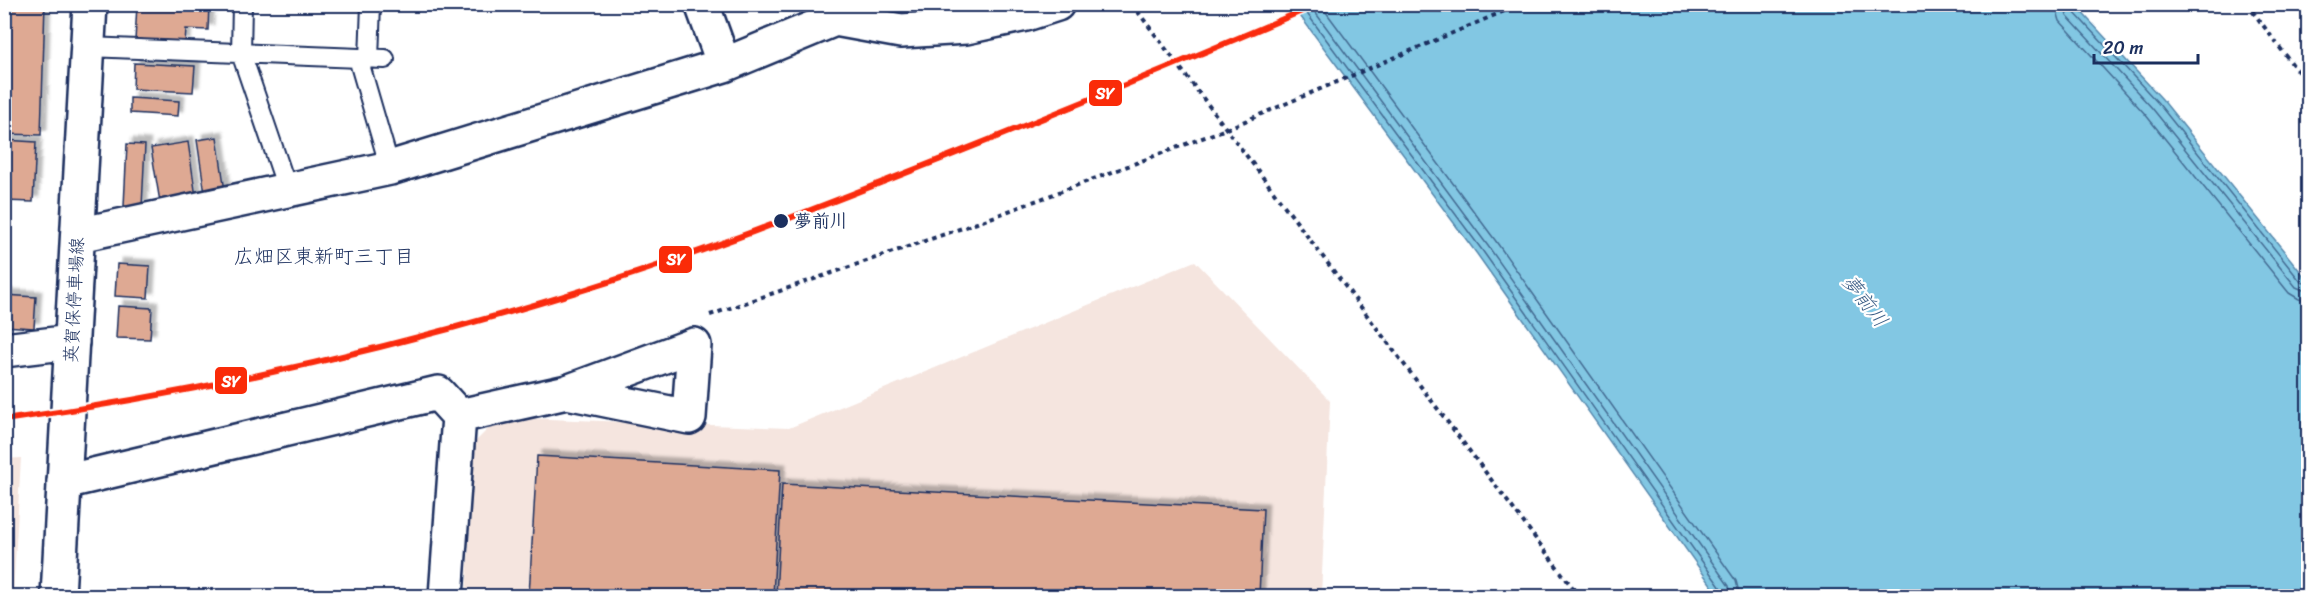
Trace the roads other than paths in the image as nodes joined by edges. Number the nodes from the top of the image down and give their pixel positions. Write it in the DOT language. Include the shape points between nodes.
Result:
graph roads {
  1 [pos="90,4"];
  2 [pos="242,4"];
  3 [pos="371,4"];
  4 [pos="702,4"];
  5 [pos="1057,4"];
  6 [pos="833,12"];
  7 [pos="88,47"];
  8 [pos="241,53"];
  9 [pos="371,58"];
  10 [pos="724,65"];
  11 [pos="390,168"];
  12 [pos="288,191"];
  13 [pos="78,235"];
  14 [pos="72,342"];
  15 [pos="4,350"];
  16 [pos="567,392"];
  17 [pos="459,416"];
  18 [pos="64,482"];
  19 [pos="58,597"];
  20 [pos="446,597"];
  1 -- 7 [label="street, 英賀保停車場線"];
  2 -- 8 [label="lane"];
  3 -- 9 [label="lane"];
  4 -- 10 [label="street"];
  5 -- 6 [label="street" via="1026,15 955,28 901,31"];
  6 -- 10 [label="street"];
  7 -- 8 [label="lane"];
  7 -- 13 [label="street, 英賀保停車場線"];
  8 -- 9 [label="lane"];
  8 -- 12 [label="lane"];
  9 -- 11 [label="lane"];
  10 -- 11 [label="street"];
  11 -- 12 [label="street"];
  12 -- 13 [label="street"];
  13 -- 14 [label="street, 英賀保停車場線"];
  14 -- 15 [label="street"];
  14 -- 18 [label="street, 英賀保停車場線"];
  16 -- 16 [label="street" via="689,417 694,345"];
  16 -- 17 [label="street"];
  17 -- 18 [label="street" via="438,393"];
  17 -- 20 [label="street"];
  18 -- 19 [label="street, 英賀保停車場線"];
}
